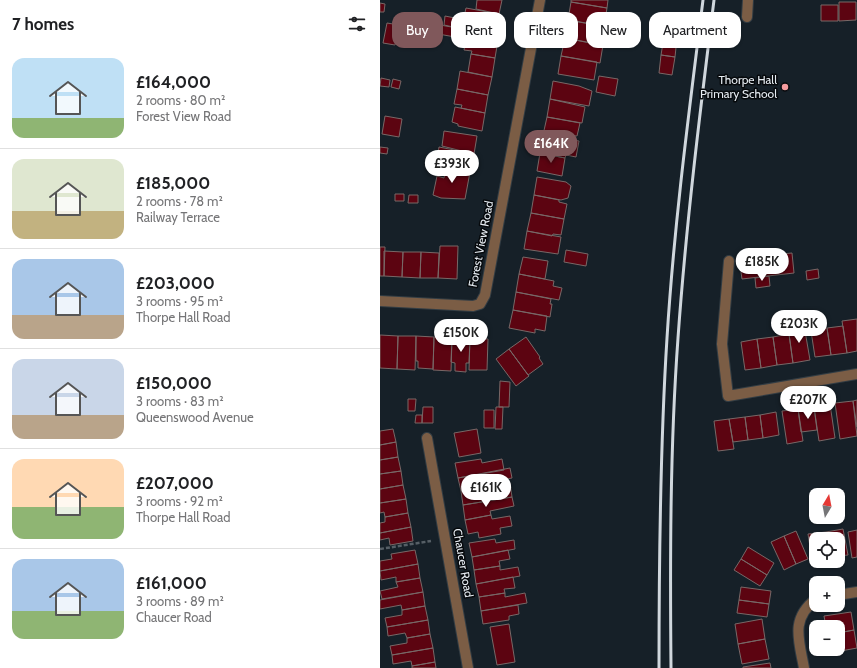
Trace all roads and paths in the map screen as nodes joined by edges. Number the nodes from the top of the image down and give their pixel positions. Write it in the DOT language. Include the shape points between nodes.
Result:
graph roads {
  1 [pos="540,0"];
  2 [pos="748,0"];
  3 [pos="747,17"];
  4 [pos="729,261"];
  5 [pos="380,301"];
  6 [pos="857,374"];
  7 [pos="427,438"];
  8 [pos="446,538"];
  9 [pos="380,549"];
  10 [pos="857,592"];
  11 [pos="845,594"];
  12 [pos="809,606"];
  13 [pos="468,668"];
  14 [pos="804,668"];
  1 -- 5 [label="street, Forest View Road" via="485,295 480,304 473,306"];
  2 -- 3 [label="street"];
  4 -- 6 [label="street" via="722,344 728,396"];
  7 -- 8 [label="street, Chaucer Road"];
  8 -- 9 [label="path"];
  8 -- 13 [label="street, Chaucer Road"];
  10 -- 11 [label="street"];
  12 -- 14 [label="street" via="801,614 797,630"];
}
